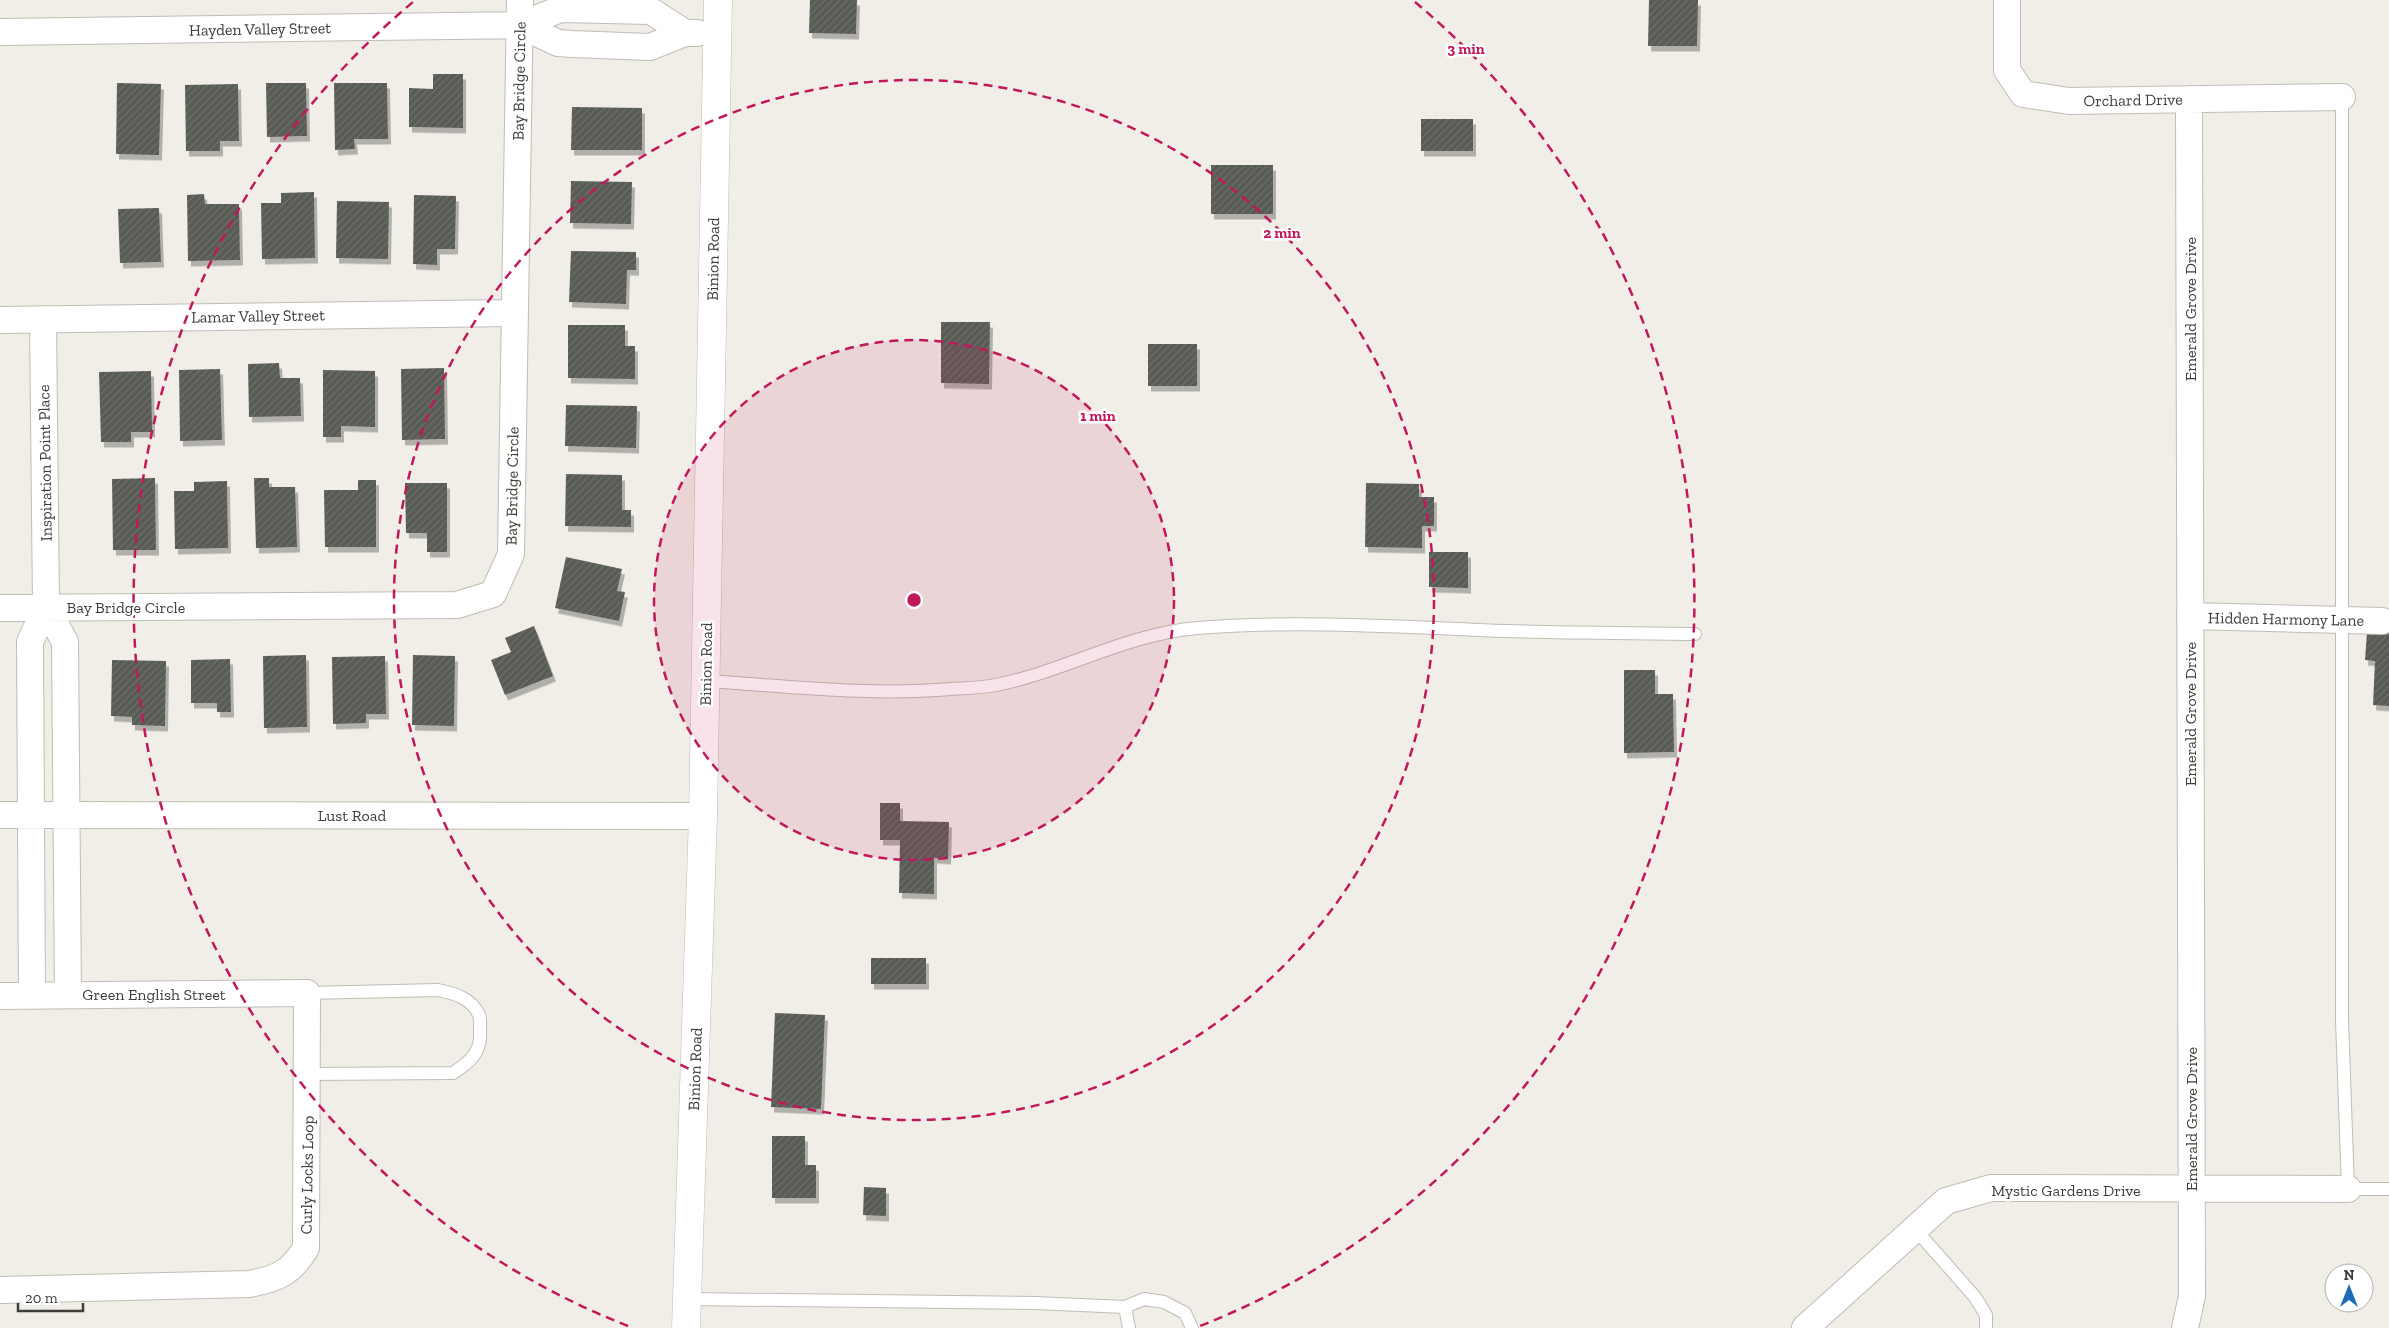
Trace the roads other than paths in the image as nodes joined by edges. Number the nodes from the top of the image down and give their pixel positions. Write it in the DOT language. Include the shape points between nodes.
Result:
graph roads {
  1 [pos="718,0"];
  2 [pos="2006,0"];
  3 [pos="520,12"];
  4 [pos="0,32"];
  5 [pos="685,33"];
  6 [pos="718,33"];
  7 [pos="2342,97"];
  8 [pos="2189,99"];
  9 [pos="515,313"];
  10 [pos="43,319"];
  11 [pos="0,320"];
  12 [pos="46,607"];
  13 [pos="0,608"];
  14 [pos="2190,616"];
  15 [pos="2342,620"];
  16 [pos="2382,621"];
  17 [pos="1695,634"];
  18 [pos="706,681"];
  19 [pos="0,815"];
  20 [pos="31,815"];
  21 [pos="65,815"];
  22 [pos="703,816"];
  23 [pos="307,993"];
  24 [pos="68,994"];
  25 [pos="0,996"];
  26 [pos="32,996"];
  27 [pos="308,1074"];
  28 [pos="2191,1189"];
  29 [pos="2348,1189"];
  30 [pos="2389,1189"];
  31 [pos="1915,1229"];
  32 [pos="0,1290"];
  33 [pos="687,1299"];
  34 [pos="1125,1308"];
  35 [pos="686,1328"];
  36 [pos="1129,1328"];
  37 [pos="1192,1328"];
  38 [pos="1805,1328"];
  39 [pos="1986,1328"];
  40 [pos="2185,1328"];
  1 -- 6 [label="main road, Binion Road"];
  2 -- 8 [label="street, Orchard Drive" via="2008,70 2023,94 2069,101"];
  3 -- 4 [label="street, Hayden Valley Street"];
  3 -- 5 [label="street, Hayden Valley Street" via="561,9 651,11"];
  3 -- 5 [label="street, Hayden Valley Street" via="558,43 650,47"];
  3 -- 9 [label="street, Bay Bridge Circle"];
  5 -- 6 [label="street, Hayden Valley Street"];
  6 -- 18 [label="main road, Binion Road"];
  7 -- 8 [label="street, Orchard Drive"];
  7 -- 15 [label="lane"];
  8 -- 14 [label="street, Emerald Grove Drive"];
  9 -- 10 [label="street, Lamar Valley Street"];
  9 -- 12 [label="street, Bay Bridge Circle" via="511,554 493,594 457,605"];
  10 -- 11 [label="street, Lamar Valley Street"];
  10 -- 12 [label="street, Inspiration Point Place"];
  12 -- 13 [label="street, Bay Bridge Circle"];
  12 -- 20 [label="street, Inspiration Point Place" via="30,642"];
  12 -- 21 [label="street, Inspiration Point Place" via="65,642"];
  14 -- 15 [label="street, Hidden Harmony Lane"];
  14 -- 28 [label="street, Emerald Grove Drive"];
  15 -- 16 [label="street, Hidden Harmony Lane"];
  15 -- 29 [label="lane" via="2342,1020"];
  17 -- 18 [label="lane" via="1399,626 1200,628 1163,632 1130,641 1054,669 995,685 872,692"];
  18 -- 22 [label="main road, Binion Road"];
  19 -- 20 [label="street, Lust Road"];
  20 -- 21 [label="street, Lust Road"];
  20 -- 26 [label="street, Inspiration Point Place"];
  21 -- 22 [label="street, Lust Road"];
  21 -- 24 [label="street, Inspiration Point Place"];
  22 -- 33 [label="main road, Binion Road"];
  23 -- 24 [label="street, Green English Street"];
  23 -- 27 [label="street, Curly Locks Loop"];
  23 -- 27 [label="lane" via="438,990 455,994 468,1001 479,1015 481,1040 468,1064 453,1073"];
  24 -- 26 [label="street, Green English Street"];
  25 -- 26 [label="street, Green English Street"];
  27 -- 32 [label="street, Curly Locks Loop" via="306,1248 297,1263 284,1273 249,1284"];
  28 -- 29 [label="street, Mystic Gardens Drive"];
  28 -- 31 [label="street, Mystic Gardens Drive" via="1991,1188 1946,1201"];
  28 -- 40 [label="street, Emerald Grove Drive" via="2192,1296"];
  29 -- 30 [label="lane"];
  31 -- 38 [label="street, Mystic Gardens Drive"];
  31 -- 39 [label="lane" via="1975,1297 1986,1315"];
  33 -- 34 [label="lane" via="1035,1303"];
  33 -- 35 [label="main road, Binion Road"];
  34 -- 36 [label="lane"];
  34 -- 37 [label="lane" via="1144,1299 1164,1302 1185,1313"];
}
